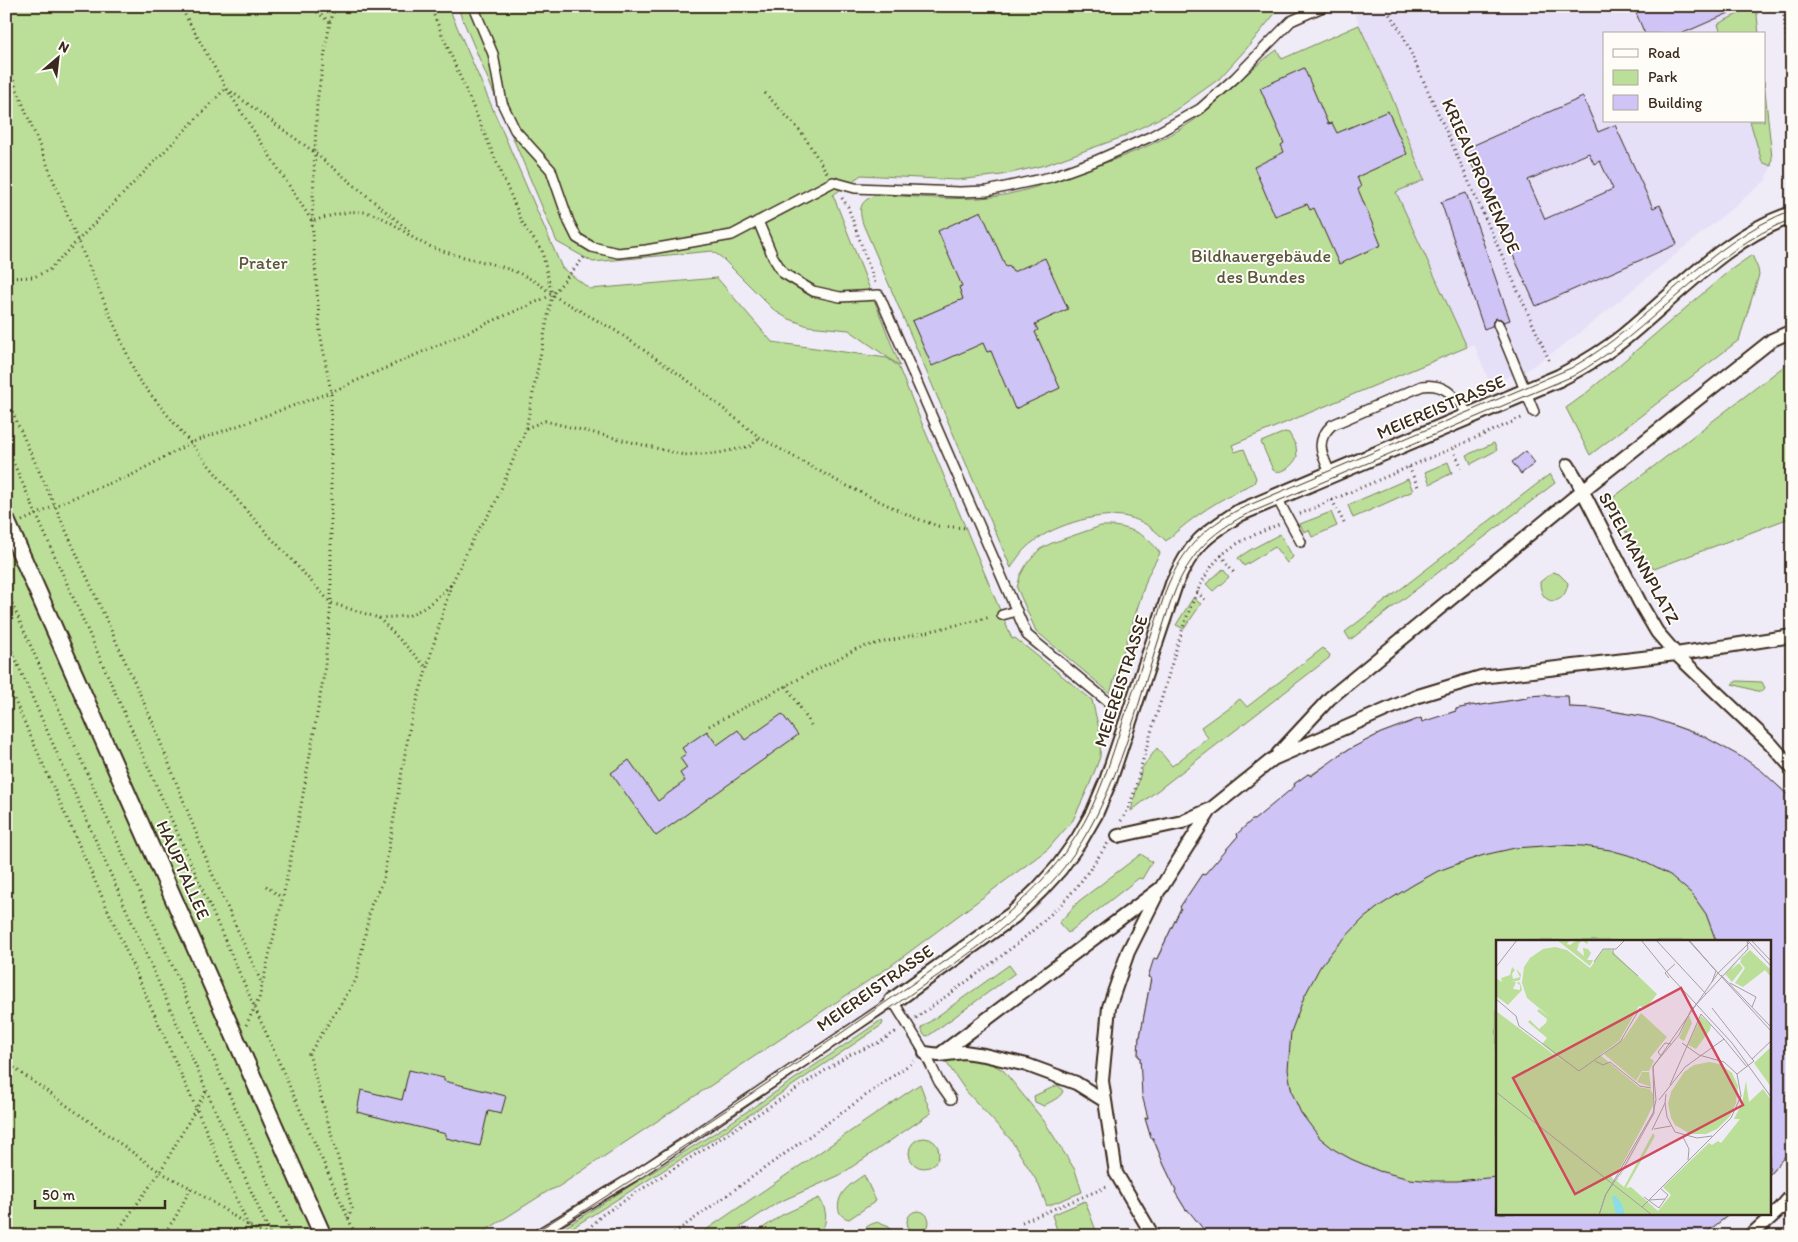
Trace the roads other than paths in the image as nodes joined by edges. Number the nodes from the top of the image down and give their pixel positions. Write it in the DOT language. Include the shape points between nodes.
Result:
graph roads {
  1 [pos="473,6"];
  2 [pos="1325,6"];
  3 [pos="1790,207"];
  4 [pos="758,221"];
  5 [pos="1498,324"];
  6 [pos="1792,331"];
  7 [pos="1526,392"];
  8 [pos="1534,412"];
  9 [pos="1470,416"];
  10 [pos="1568,465"];
  11 [pos="1331,475"];
  12 [pos="1582,491"];
  13 [pos="1276,498"];
  14 [pos="8,523"];
  15 [pos="1301,542"];
  16 [pos="1017,610"];
  17 [pos="1002,615"];
  18 [pos="1792,636"];
  19 [pos="1676,654"];
  20 [pos="1107,701"];
  21 [pos="1273,759"];
  22 [pos="1792,768"];
  23 [pos="1211,809"];
  24 [pos="1115,835"];
  25 [pos="1161,888"];
  26 [pos="893,1001"];
  27 [pos="925,1053"];
  28 [pos="939,1054"];
  29 [pos="951,1098"];
  30 [pos="1105,1101"];
  31 [pos="1792,1195"];
  32 [pos="323,1236"];
  33 [pos="535,1236"];
  34 [pos="1153,1236"];
  35 [pos="1750,1236"];
  1 -- 4 [label="lane" via="493,54 502,102 515,130 551,170 568,222 577,238 592,247 618,253 732,235"];
  2 -- 4 [label="lane" via="1291,21 1200,109 1152,136 1060,174 987,191 960,192 855,188 833,182"];
  3 -- 7 [label="street, MEIEREISTRASSE" via="1740,241 1601,354"];
  4 -- 16 [label="lane" via="773,258 783,273 813,292 840,297 879,294"];
  5 -- 7 [label="lane"];
  6 -- 12 [label="street" via="1772,340"];
  7 -- 8 [label="lane"];
  7 -- 9 [label="street, MEIEREISTRASSE"];
  9 -- 11 [label="street, MEIEREISTRASSE"];
  9 -- 11 [label="lane" via="1455,396 1446,390 1432,385 1422,386 1327,430 1320,445"];
  10 -- 12 [label="street, SPIELMANNPLATZ"];
  11 -- 13 [label="street, MEIEREISTRASSE"];
  12 -- 19 [label="street, SPIELMANNPLATZ" via="1640,603 1657,632"];
  12 -- 21 [label="street" via="1330,698"];
  13 -- 15 [label="lane"];
  13 -- 26 [label="street, MEIEREISTRASSE" via="1239,513 1214,529 1183,562 1108,781 1090,820 1059,868 1013,915"];
  14 -- 32 [label="street, HAUPTALLEE"];
  16 -- 17 [label="lane"];
  16 -- 20 [label="lane" via="1027,635"];
  18 -- 19 [label="street"];
  19 -- 21 [label="street" via="1481,676 1418,696"];
  19 -- 22 [label="street, SPIELMANNPLATZ"];
  21 -- 23 [label="street"];
  23 -- 24 [label="street" via="1182,822"];
  23 -- 25 [label="street"];
  25 -- 28 [label="street"];
  25 -- 30 [label="street" via="1128,952 1109,1007 1102,1081"];
  26 -- 27 [label="lane"];
  26 -- 33 [label="lane, MEIEREISTRASSE" via="633,1177"];
  27 -- 28 [label="street"];
  27 -- 29 [label="lane"];
  28 -- 30 [label="street" via="964,1052 1026,1065 1076,1083"];
  30 -- 34 [label="street" via="1116,1173"];
  31 -- 35 [label="street"];
}
